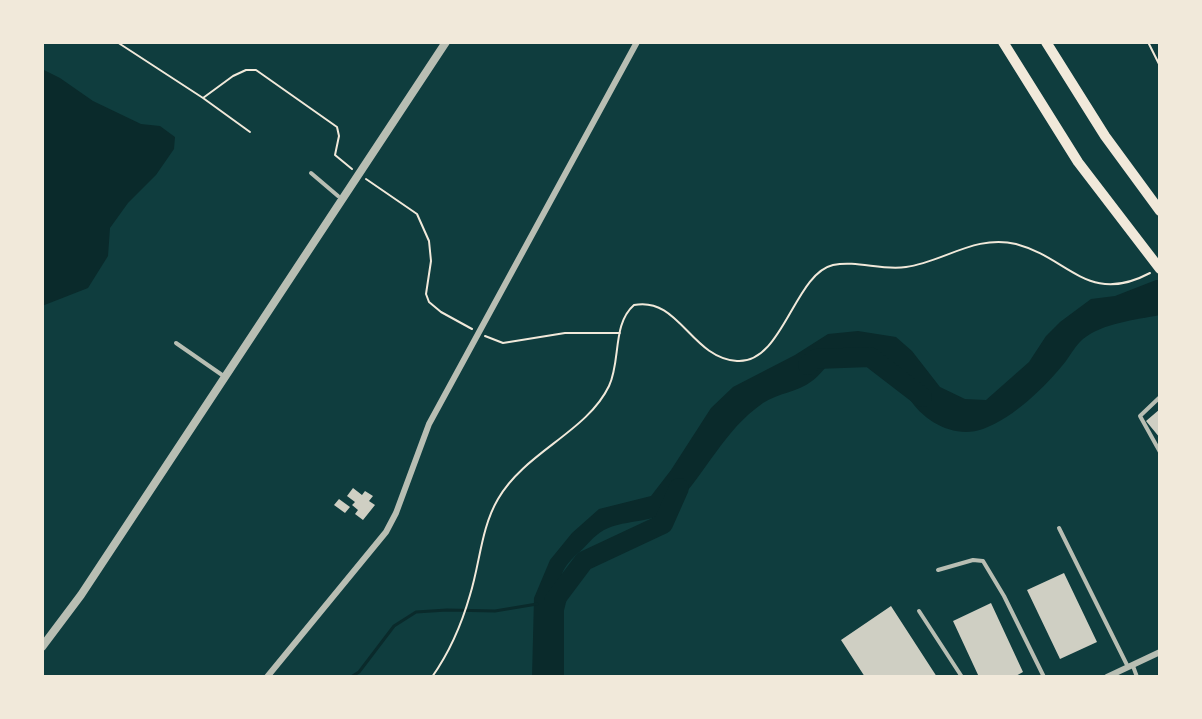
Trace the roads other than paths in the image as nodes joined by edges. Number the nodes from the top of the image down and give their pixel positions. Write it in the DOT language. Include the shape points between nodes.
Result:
graph roads {
  1 [pos="447,42"];
  2 [pos="637,42"];
  3 [pos="1003,42"];
  4 [pos="1046,42"];
  5 [pos="311,173"];
  6 [pos="338,196"];
  7 [pos="1160,211"];
  8 [pos="1155,268"];
  9 [pos="176,343"];
  10 [pos="226,377"];
  11 [pos="1160,397"];
  12 [pos="1160,452"];
  13 [pos="1059,528"];
  14 [pos="938,570"];
  15 [pos="919,611"];
  16 [pos="42,647"];
  17 [pos="1160,652"];
  18 [pos="1130,666"];
  19 [pos="267,677"];
  20 [pos="962,677"];
  21 [pos="1044,677"];
  22 [pos="1107,677"];
  23 [pos="1137,677"];
  1 -- 10 [label="street"];
  2 -- 19 [label="street" via="429,424 386,532"];
  3 -- 8 [label="main road" via="1078,162"];
  4 -- 7 [label="main road" via="1105,136"];
  5 -- 6 [label="lane"];
  9 -- 10 [label="lane"];
  10 -- 16 [label="street"];
  11 -- 12 [label="lane" via="1140,416"];
  13 -- 18 [label="lane"];
  14 -- 21 [label="lane" via="983,561"];
  15 -- 20 [label="lane"];
  17 -- 18 [label="street"];
  18 -- 22 [label="street"];
  18 -- 23 [label="lane"];
}
